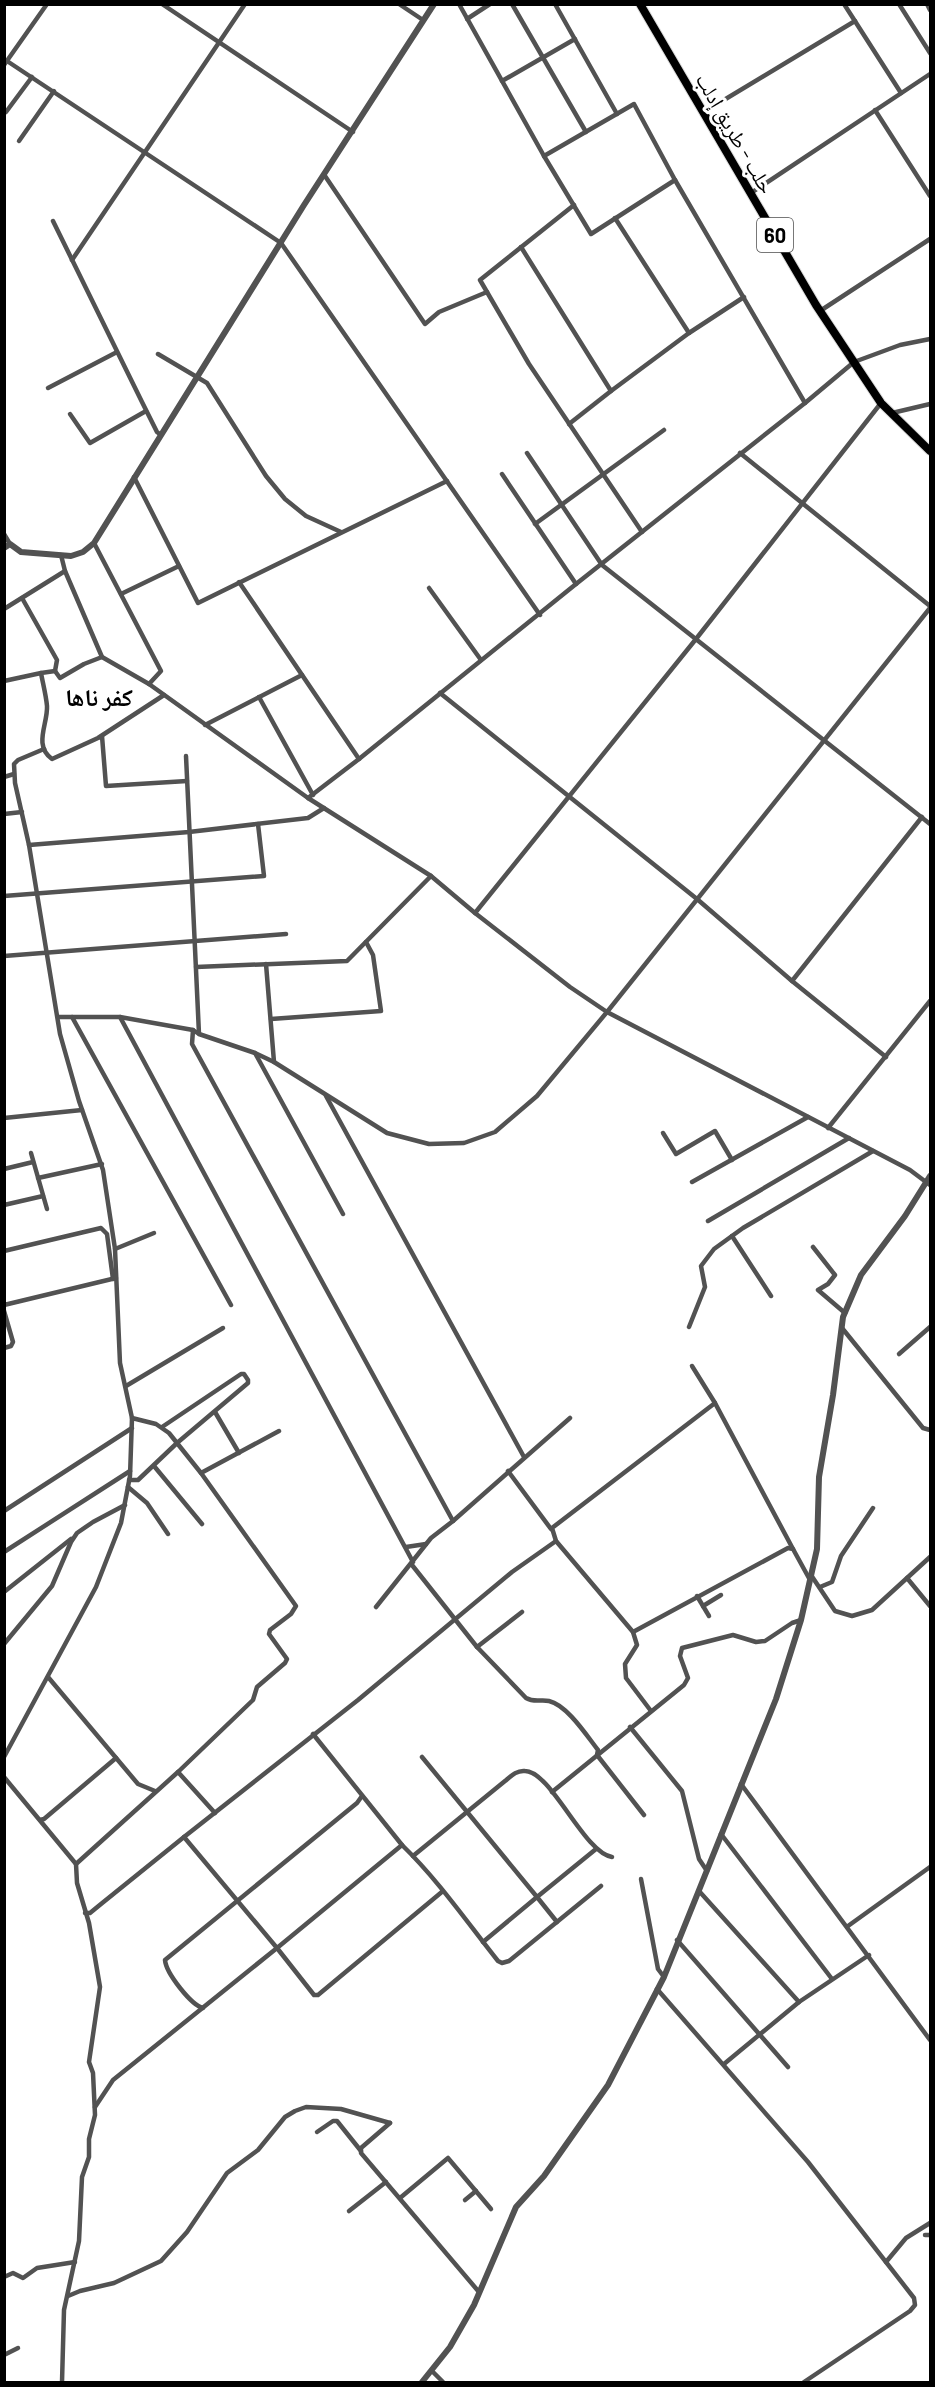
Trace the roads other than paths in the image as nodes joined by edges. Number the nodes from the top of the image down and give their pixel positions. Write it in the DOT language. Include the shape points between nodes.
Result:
graph roads {
  1 [pos="47,4"];
  2 [pos="162,4"];
  3 [pos="246,4"];
  4 [pos="399,4"];
  5 [pos="434,4"];
  6 [pos="459,4"];
  7 [pos="490,4"];
  8 [pos="512,4"];
  9 [pos="555,4"];
  10 [pos="640,4"];
  11 [pos="844,4"];
  12 [pos="899,4"];
  13 [pos="927,4"];
  14 [pos="930,10"];
  15 [pos="467,19"];
  16 [pos="423,20"];
  17 [pos="855,21"];
  18 [pos="575,39"];
  19 [pos="219,43"];
  20 [pos="930,53"];
  21 [pos="543,57"];
  22 [pos="6,63"];
  23 [pos="930,74"];
  24 [pos="32,77"];
  25 [pos="502,81"];
  26 [pos="54,91"];
  27 [pos="902,93"];
  28 [pos="875,110"];
  29 [pos="6,112"];
  30 [pos="704,112"];
  31 [pos="617,114"];
  32 [pos="353,132"];
  33 [pos="586,132"];
  34 [pos="19,141"];
  35 [pos="146,151"];
  36 [pos="544,156"];
  37 [pos="325,176"];
  38 [pos="675,180"];
  39 [pos="751,193"];
  40 [pos="930,196"];
  41 [pos="574,205"];
  42 [pos="615,218"];
  43 [pos="53,221"];
  44 [pos="930,239"];
  45 [pos="281,243"];
  46 [pos="521,247"];
  47 [pos="72,260"];
  48 [pos="487,292"];
  49 [pos="744,297"];
  50 [pos="820,311"];
  51 [pos="689,333"];
  52 [pos="930,339"];
  53 [pos="117,352"];
  54 [pos="158,354"];
  55 [pos="854,362"];
  56 [pos="198,378"];
  57 [pos="48,388"];
  58 [pos="611,391"];
  59 [pos="806,403"];
  60 [pos="881,403"];
  61 [pos="930,404"];
  62 [pos="146,411"];
  63 [pos="891,413"];
  64 [pos="70,414"];
  65 [pos="569,424"];
  66 [pos="664,430"];
  67 [pos="161,435"];
  68 [pos="930,450"];
  69 [pos="527,453"];
  70 [pos="740,453"];
  71 [pos="502,474"];
  72 [pos="603,474"];
  73 [pos="134,477"];
  74 [pos="447,481"];
  75 [pos="562,503"];
  76 [pos="803,503"];
  77 [pos="534,524"];
  78 [pos="341,532"];
  79 [pos="642,532"];
  80 [pos="4,534"];
  81 [pos="94,543"];
  82 [pos="7,546"];
  83 [pos="61,555"];
  84 [pos="602,565"];
  85 [pos="179,566"];
  86 [pos="64,571"];
  87 [pos="239,582"];
  88 [pos="576,584"];
  89 [pos="429,588"];
  90 [pos="121,594"];
  91 [pos="22,598"];
  92 [pos="930,607"];
  93 [pos="4,609"];
  94 [pos="540,615"];
  95 [pos="696,639"];
  96 [pos="102,657"];
  97 [pos="481,660"];
  98 [pos="55,670"];
  99 [pos="41,673"];
  100 [pos="302,675"];
  101 [pos="4,681"];
  102 [pos="149,684"];
  103 [pos="440,693"];
  104 [pos="164,695"];
  105 [pos="259,697"];
  106 [pos="205,725"];
  107 [pos="102,736"];
  108 [pos="826,741"];
  109 [pos="44,748"];
  110 [pos="186,756"];
  111 [pos="359,759"];
  112 [pos="14,774"];
  113 [pos="4,777"];
  114 [pos="187,781"];
  115 [pos="310,797"];
  116 [pos="568,798"];
  117 [pos="324,808"];
  118 [pos="22,812"];
  119 [pos="4,813"];
  120 [pos="922,817"];
  121 [pos="258,824"];
  122 [pos="930,824"];
  123 [pos="189,832"];
  124 [pos="29,845"];
  125 [pos="431,876"];
  126 [pos="192,882"];
  127 [pos="38,894"];
  128 [pos="4,896"];
  129 [pos="697,899"];
  130 [pos="475,914"];
  131 [pos="286,934"];
  132 [pos="195,941"];
  133 [pos="366,942"];
  134 [pos="47,954"];
  135 [pos="4,956"];
  136 [pos="266,964"];
  137 [pos="196,967"];
  138 [pos="792,981"];
  139 [pos="930,1001"];
  140 [pos="607,1012"];
  141 [pos="58,1017"];
  142 [pos="72,1017"];
  143 [pos="120,1017"];
  144 [pos="271,1019"];
  145 [pos="193,1030"];
  146 [pos="199,1034"];
  147 [pos="255,1053"];
  148 [pos="886,1057"];
  149 [pos="274,1062"];
  150 [pos="325,1094"];
  151 [pos="82,1110"];
  152 [pos="808,1117"];
  153 [pos="4,1118"];
  154 [pos="828,1128"];
  155 [pos="663,1133"];
  156 [pos="849,1138"];
  157 [pos="873,1151"];
  158 [pos="31,1153"];
  159 [pos="732,1160"];
  160 [pos="33,1162"];
  161 [pos="102,1164"];
  162 [pos="4,1169"];
  163 [pos="38,1178"];
  164 [pos="929,1181"];
  165 [pos="692,1182"];
  166 [pos="43,1196"];
  167 [pos="4,1205"];
  168 [pos="47,1209"];
  169 [pos="343,1214"];
  170 [pos="708,1221"];
  171 [pos="154,1233"];
  172 [pos="732,1236"];
  173 [pos="813,1247"];
  174 [pos="115,1249"];
  175 [pos="4,1251"];
  176 [pos="115,1278"];
  177 [pos="771,1296"];
  178 [pos="4,1305"];
  179 [pos="231,1305"];
  180 [pos="4,1311"];
  181 [pos="845,1313"];
  182 [pos="689,1327"];
  183 [pos="930,1327"];
  184 [pos="223,1328"];
  185 [pos="842,1328"];
  186 [pos="4,1348"];
  187 [pos="899,1354"];
  188 [pos="692,1366"];
  189 [pos="126,1386"];
  190 [pos="715,1403"];
  191 [pos="215,1412"];
  192 [pos="132,1418"];
  193 [pos="570,1418"];
  194 [pos="162,1427"];
  195 [pos="132,1428"];
  196 [pos="930,1430"];
  197 [pos="279,1431"];
  198 [pos="177,1443"];
  199 [pos="239,1453"];
  200 [pos="524,1457"];
  201 [pos="154,1466"];
  202 [pos="130,1471"];
  203 [pos="508,1471"];
  204 [pos="201,1473"];
  205 [pos="129,1483"];
  206 [pos="125,1505"];
  207 [pos="873,1508"];
  208 [pos="4,1511"];
  209 [pos="453,1521"];
  210 [pos="202,1524"];
  211 [pos="552,1531"];
  212 [pos="77,1533"];
  213 [pos="168,1534"];
  214 [pos="556,1541"];
  215 [pos="426,1545"];
  216 [pos="406,1547"];
  217 [pos="793,1549"];
  218 [pos="4,1552"];
  219 [pos="930,1557"];
  220 [pos="412,1563"];
  221 [pos="811,1578"];
  222 [pos="906,1578"];
  223 [pos="820,1587"];
  224 [pos="4,1592"];
  225 [pos="721,1595"];
  226 [pos="697,1596"];
  227 [pos="703,1606"];
  228 [pos="930,1606"];
  229 [pos="376,1607"];
  230 [pos="522,1612"];
  231 [pos="709,1616"];
  232 [pos="801,1620"];
  233 [pos="454,1621"];
  234 [pos="633,1632"];
  235 [pos="4,1644"];
  236 [pos="477,1647"];
  237 [pos="48,1677"];
  238 [pos="651,1711"];
  239 [pos="630,1727"];
  240 [pos="313,1734"];
  241 [pos="597,1755"];
  242 [pos="4,1757"];
  243 [pos="422,1757"];
  244 [pos="116,1758"];
  245 [pos="178,1772"];
  246 [pos="4,1777"];
  247 [pos="741,1784"];
  248 [pos="155,1791"];
  249 [pos="552,1792"];
  250 [pos="362,1796"];
  251 [pos="466,1811"];
  252 [pos="215,1813"];
  253 [pos="644,1815"];
  254 [pos="40,1820"];
  255 [pos="721,1833"];
  256 [pos="184,1837"];
  257 [pos="402,1845"];
  258 [pos="596,1849"];
  259 [pos="413,1856"];
  260 [pos="612,1857"];
  261 [pos="76,1864"];
  262 [pos="930,1867"];
  263 [pos="707,1870"];
  264 [pos="641,1879"];
  265 [pos="601,1886"];
  266 [pos="443,1891"];
  267 [pos="699,1891"];
  268 [pos="537,1898"];
  269 [pos="237,1900"];
  270 [pos="85,1913"];
  271 [pos="557,1922"];
  272 [pos="848,1926"];
  273 [pos="677,1940"];
  274 [pos="483,1942"];
  275 [pos="277,1948"];
  276 [pos="869,1955"];
  277 [pos="663,1977"];
  278 [pos="832,1979"];
  279 [pos="657,1989"];
  280 [pos="799,2002"];
  281 [pos="203,2008"];
  282 [pos="759,2035"];
  283 [pos="930,2040"];
  284 [pos="724,2064"];
  285 [pos="789,2067"];
  286 [pos="95,2107"];
  287 [pos="317,2132"];
  288 [pos="361,2151"];
  289 [pos="386,2182"];
  290 [pos="476,2191"];
  291 [pos="400,2198"];
  292 [pos="465,2200"];
  293 [pos="491,2209"];
  294 [pos="349,2211"];
  295 [pos="930,2223"];
  296 [pos="75,2262"];
  297 [pos="886,2262"];
  298 [pos="4,2277"];
  299 [pos="479,2292"];
  300 [pos="68,2296"];
  301 [pos="18,2348"];
  302 [pos="4,2355"];
  303 [pos="432,2371"];
  304 [pos="62,2382"];
  305 [pos="422,2382"];
  306 [pos="443,2382"];
  307 [pos="804,2382"];
  1 -- 22 [label="street"];
  2 -- 19 [label="street"];
  3 -- 19 [label="street"];
  4 -- 16 [label="street"];
  5 -- 16 [label="street"];
  6 -- 15 [label="street"];
  7 -- 15 [label="street"];
  8 -- 21 [label="street"];
  9 -- 18 [label="street"];
  10 -- 30 [label="highway, حلب - طريق إدلب / 60"];
  11 -- 17 [label="street"];
  12 -- 20 [label="street"];
  13 -- 14 [label="street"];
  15 -- 25 [label="street"];
  16 -- 32 [label="street"];
  17 -- 27 [label="street"];
  17 -- 30 [label="street"];
  18 -- 21 [label="street"];
  18 -- 31 [label="street"];
  19 -- 32 [label="street"];
  19 -- 35 [label="street"];
  21 -- 25 [label="street"];
  21 -- 33 [label="street"];
  22 -- 24 [label="street"];
  23 -- 27 [label="street"];
  24 -- 26 [label="street"];
  24 -- 29 [label="street"];
  25 -- 36 [label="street"];
  26 -- 34 [label="street"];
  26 -- 35 [label="street"];
  27 -- 28 [label="street"];
  28 -- 39 [label="street"];
  28 -- 40 [label="street"];
  30 -- 39 [label="highway, حلب - طريق إدلب / 60"];
  31 -- 33 [label="street"];
  31 -- 38 [label="street" via="634,104"];
  32 -- 37 [label="street"];
  33 -- 36 [label="street"];
  35 -- 45 [label="street"];
  35 -- 47 [label="street"];
  36 -- 41 [label="street"];
  37 -- 45 [label="street"];
  37 -- 48 [label="street" via="424,324 439,312"];
  38 -- 42 [label="street"];
  38 -- 49 [label="street"];
  39 -- 50 [label="highway, حلب - طريق إدلب / 60"];
  41 -- 42 [label="street" via="591,234"];
  41 -- 46 [label="street"];
  42 -- 51 [label="street"];
  43 -- 47 [label="street"];
  44 -- 50 [label="street"];
  45 -- 56 [label="street"];
  45 -- 74 [label="street"];
  46 -- 48 [label="street" via="480,280"];
  46 -- 58 [label="street"];
  47 -- 53 [label="street"];
  48 -- 65 [label="street"];
  49 -- 51 [label="street"];
  49 -- 59 [label="street"];
  50 -- 55 [label="highway, حلب - طريق إدلب / 60"];
  51 -- 58 [label="street"];
  52 -- 55 [label="street"];
  53 -- 57 [label="street"];
  53 -- 62 [label="street"];
  54 -- 56 [label="street"];
  55 -- 59 [label="street"];
  55 -- 60 [label="highway, حلب - طريق إدلب / 60"];
  56 -- 67 [label="street"];
  56 -- 78 [label="street" via="207,383 285,499 306,516"];
  58 -- 65 [label="street"];
  59 -- 70 [label="street"];
  60 -- 63 [label="highway, حلب - طريق إدلب / 60"];
  60 -- 76 [label="street"];
  61 -- 63 [label="street"];
  62 -- 64 [label="street" via="90,443"];
  62 -- 67 [label="street"];
  63 -- 68 [label="highway, حلب - طريق إدلب / 60"];
  65 -- 72 [label="street"];
  66 -- 72 [label="street"];
  67 -- 73 [label="street"];
  69 -- 75 [label="street"];
  70 -- 76 [label="street"];
  70 -- 79 [label="street"];
  71 -- 77 [label="street"];
  72 -- 75 [label="street"];
  72 -- 79 [label="street"];
  73 -- 81 [label="street"];
  73 -- 85 [label="street"];
  74 -- 78 [label="street"];
  74 -- 94 [label="street"];
  75 -- 77 [label="street"];
  75 -- 84 [label="street"];
  76 -- 92 [label="street"];
  76 -- 95 [label="street"];
  77 -- 88 [label="street"];
  78 -- 87 [label="street"];
  79 -- 84 [label="street"];
  80 -- 82 [label="street"];
  81 -- 83 [label="street" via="83,552"];
  81 -- 90 [label="street"];
  82 -- 83 [label="street" via="21,552"];
  83 -- 86 [label="street"];
  84 -- 88 [label="street"];
  84 -- 95 [label="street"];
  85 -- 87 [label="street" via="198,603"];
  85 -- 90 [label="street"];
  86 -- 91 [label="street"];
  86 -- 96 [label="street"];
  87 -- 100 [label="street"];
  88 -- 94 [label="street"];
  89 -- 97 [label="street"];
  90 -- 102 [label="street" via="161,671"];
  91 -- 93 [label="street"];
  91 -- 98 [label="street" via="57,660"];
  92 -- 108 [label="street"];
  94 -- 97 [label="street"];
  95 -- 108 [label="street"];
  95 -- 116 [label="street"];
  96 -- 98 [label="street" via="60,678"];
  96 -- 102 [label="street"];
  97 -- 103 [label="street"];
  98 -- 99 [label="street"];
  99 -- 101 [label="street"];
  99 -- 109 [label="street" via="47,708 41,736"];
  100 -- 105 [label="street"];
  100 -- 111 [label="street"];
  102 -- 104 [label="street"];
  103 -- 111 [label="street"];
  103 -- 116 [label="street"];
  104 -- 106 [label="street"];
  104 -- 107 [label="street"];
  105 -- 106 [label="street"];
  105 -- 115 [label="street"];
  106 -- 115 [label="street"];
  107 -- 109 [label="street" via="52,759"];
  107 -- 114 [label="street" via="106,786"];
  108 -- 120 [label="street"];
  108 -- 129 [label="street"];
  109 -- 112 [label="street" via="18,760"];
  110 -- 114 [label="street"];
  111 -- 115 [label="street"];
  112 -- 113 [label="street"];
  112 -- 118 [label="street"];
  114 -- 123 [label="street"];
  115 -- 117 [label="street"];
  116 -- 129 [label="street"];
  116 -- 130 [label="street"];
  117 -- 121 [label="street" via="308,818"];
  117 -- 125 [label="street"];
  118 -- 119 [label="street"];
  118 -- 124 [label="street"];
  120 -- 122 [label="street"];
  120 -- 138 [label="street"];
  121 -- 123 [label="street"];
  121 -- 126 [label="street" via="264,876"];
  123 -- 124 [label="street"];
  123 -- 126 [label="street"];
  124 -- 127 [label="street"];
  125 -- 130 [label="street"];
  125 -- 133 [label="street"];
  126 -- 127 [label="street"];
  126 -- 132 [label="street"];
  127 -- 128 [label="street"];
  127 -- 134 [label="street"];
  129 -- 138 [label="street"];
  129 -- 140 [label="street"];
  130 -- 140 [label="street"];
  131 -- 132 [label="street"];
  132 -- 134 [label="street"];
  132 -- 137 [label="street"];
  133 -- 136 [label="street" via="347,961"];
  133 -- 144 [label="street" via="373,955 381,1011"];
  134 -- 135 [label="street"];
  134 -- 141 [label="street"];
  136 -- 137 [label="street"];
  136 -- 144 [label="street"];
  137 -- 146 [label="street"];
  138 -- 148 [label="street"];
  139 -- 148 [label="street"];
  140 -- 150 [label="street" via="537,1096 495,1132 464,1143 429,1144 387,1132"];
  140 -- 152 [label="street"];
  141 -- 142 [label="street"];
  141 -- 151 [label="street"];
  142 -- 143 [label="street"];
  142 -- 179 [label="street"];
  143 -- 145 [label="street"];
  143 -- 216 [label="street"];
  144 -- 149 [label="street"];
  145 -- 146 [label="street"];
  145 -- 209 [label="street" via="192,1044"];
  146 -- 147 [label="street"];
  147 -- 149 [label="street"];
  147 -- 169 [label="street"];
  148 -- 154 [label="street"];
  149 -- 150 [label="street"];
  150 -- 200 [label="street"];
  151 -- 153 [label="street"];
  151 -- 161 [label="street"];
  152 -- 154 [label="street"];
  152 -- 159 [label="street"];
  154 -- 156 [label="street"];
  155 -- 159 [label="street" via="676,1154 715,1131"];
  156 -- 157 [label="street"];
  156 -- 170 [label="street"];
  157 -- 164 [label="street"];
  157 -- 172 [label="street"];
  158 -- 160 [label="street"];
  159 -- 165 [label="street"];
  160 -- 162 [label="street"];
  160 -- 163 [label="street"];
  161 -- 163 [label="street"];
  161 -- 174 [label="street"];
  163 -- 166 [label="street"];
  164 -- 181 [label="street" via="861,1275"];
  166 -- 167 [label="street"];
  166 -- 168 [label="street"];
  171 -- 174 [label="street"];
  172 -- 177 [label="street"];
  172 -- 182 [label="street" via="714,1249 701,1266 705,1287"];
  173 -- 181 [label="street" via="835,1275 818,1290"];
  174 -- 176 [label="street"];
  175 -- 176 [label="street" via="101,1228 107,1234"];
  176 -- 178 [label="street"];
  176 -- 189 [label="street" via="119,1355"];
  180 -- 186 [label="street" via="13,1342"];
  181 -- 185 [label="street"];
  183 -- 187 [label="street"];
  184 -- 189 [label="street"];
  185 -- 196 [label="street" via="919,1424"];
  185 -- 221 [label="street" via="819,1477 817,1549"];
  188 -- 190 [label="street"];
  189 -- 192 [label="street"];
  190 -- 211 [label="street"];
  190 -- 217 [label="street"];
  191 -- 194 [label="street" via="248,1383 244,1374"];
  191 -- 198 [label="street"];
  191 -- 199 [label="street"];
  192 -- 194 [label="street"];
  192 -- 195 [label="street"];
  193 -- 200 [label="street"];
  194 -- 198 [label="street"];
  195 -- 202 [label="street"];
  195 -- 208 [label="street"];
  197 -- 199 [label="street"];
  198 -- 201 [label="street"];
  198 -- 204 [label="street"];
  199 -- 204 [label="street"];
  200 -- 203 [label="street"];
  201 -- 205 [label="street"];
  201 -- 210 [label="street"];
  202 -- 205 [label="street"];
  202 -- 218 [label="street"];
  203 -- 209 [label="street"];
  203 -- 211 [label="street"];
  204 -- 245 [label="street" via="296,1606 269,1634 287,1659 285,1663 257,1687 253,1700"];
  205 -- 206 [label="street"];
  205 -- 213 [label="street"];
  206 -- 212 [label="street"];
  206 -- 237 [label="street" via="96,1587"];
  207 -- 223 [label="street" via="841,1556 832,1582"];
  209 -- 215 [label="street"];
  211 -- 214 [label="street"];
  212 -- 224 [label="street"];
  212 -- 235 [label="street" via="52,1586"];
  214 -- 233 [label="street"];
  214 -- 234 [label="street"];
  215 -- 216 [label="street"];
  215 -- 220 [label="street"];
  216 -- 220 [label="street"];
  217 -- 221 [label="street"];
  217 -- 226 [label="street" via="788,1548"];
  219 -- 222 [label="street"];
  220 -- 229 [label="street"];
  220 -- 233 [label="street"];
  221 -- 223 [label="street"];
  221 -- 232 [label="street"];
  222 -- 223 [label="street" via="872,1610 852,1616 834,1611"];
  222 -- 228 [label="street"];
  225 -- 227 [label="street"];
  226 -- 227 [label="street"];
  226 -- 234 [label="street"];
  227 -- 231 [label="street"];
  230 -- 236 [label="street"];
  232 -- 238 [label="street" via="765,1641 733,1635 684,1647 679,1654 686,1683"];
  232 -- 247 [label="street" via="776,1699"];
  233 -- 236 [label="street"];
  233 -- 240 [label="street"];
  234 -- 238 [label="street" via="637,1645 625,1664 626,1677"];
  236 -- 241 [label="street" via="526,1698 533,1702 550,1701 568,1713 598,1750"];
  237 -- 242 [label="street"];
  237 -- 244 [label="street"];
  238 -- 239 [label="street"];
  239 -- 241 [label="street"];
  239 -- 263 [label="street" via="682,1791 699,1859"];
  240 -- 250 [label="street"];
  240 -- 252 [label="street"];
  241 -- 249 [label="street"];
  241 -- 253 [label="street"];
  243 -- 251 [label="street"];
  244 -- 248 [label="street" via="138,1784"];
  244 -- 254 [label="street"];
  245 -- 248 [label="street"];
  245 -- 252 [label="street"];
  246 -- 254 [label="street"];
  247 -- 255 [label="street"];
  247 -- 272 [label="street"];
  248 -- 261 [label="street"];
  249 -- 251 [label="street" via="531,1772 520,1771"];
  249 -- 258 [label="street"];
  250 -- 257 [label="street"];
  250 -- 269 [label="street"];
  251 -- 259 [label="street"];
  251 -- 268 [label="street"];
  252 -- 256 [label="street"];
  254 -- 261 [label="street"];
  255 -- 263 [label="street"];
  255 -- 278 [label="street"];
  256 -- 269 [label="street"];
  256 -- 270 [label="street" via="90,1913"];
  257 -- 259 [label="street"];
  257 -- 275 [label="street"];
  258 -- 260 [label="street"];
  258 -- 268 [label="street"];
  259 -- 266 [label="street"];
  261 -- 270 [label="street"];
  262 -- 272 [label="street"];
  263 -- 267 [label="street"];
  264 -- 277 [label="street" via="658,1969"];
  265 -- 271 [label="street"];
  266 -- 274 [label="street"];
  266 -- 275 [label="street" via="318,1995 314,1995"];
  267 -- 273 [label="street"];
  267 -- 280 [label="street"];
  268 -- 271 [label="street"];
  268 -- 274 [label="street"];
  269 -- 275 [label="street"];
  269 -- 281 [label="street" via="165,1960 165,1966 186,1994 197,2007"];
  270 -- 286 [label="street" via="100,1987 89,2062"];
  271 -- 274 [label="street" via="505,1964"];
  272 -- 276 [label="street"];
  273 -- 277 [label="street"];
  273 -- 282 [label="street"];
  275 -- 281 [label="street"];
  276 -- 278 [label="street"];
  276 -- 283 [label="street"];
  277 -- 279 [label="street"];
  278 -- 280 [label="street"];
  279 -- 284 [label="street"];
  279 -- 299 [label="street" via="608,2085 550,2169 516,2207"];
  280 -- 282 [label="street"];
  281 -- 286 [label="street" via="113,2080"];
  282 -- 284 [label="street"];
  282 -- 285 [label="street"];
  284 -- 297 [label="street"];
  286 -- 296 [label="street" via="89,2157 82,2177"];
  287 -- 288 [label="street" via="337,2121"];
  288 -- 289 [label="street"];
  288 -- 300 [label="street" via="390,2123 341,2109 306,2107 295,2111 285,2117 258,2150 227,2173 187,2232 161,2261 114,2283"];
  289 -- 291 [label="street"];
  289 -- 294 [label="street"];
  290 -- 291 [label="street" via="448,2158"];
  290 -- 292 [label="street"];
  290 -- 293 [label="street"];
  291 -- 299 [label="street"];
  295 -- 297 [label="street" via="906,2238"];
  296 -- 298 [label="street" via="37,2268 23,2278 13,2273"];
  296 -- 300 [label="street"];
  297 -- 307 [label="street" via="914,2298 914,2307"];
  299 -- 303 [label="street" via="450,2347"];
  300 -- 304 [label="street" via="64,2310"];
  301 -- 302 [label="street"];
  303 -- 305 [label="street"];
  303 -- 306 [label="street"];
}
